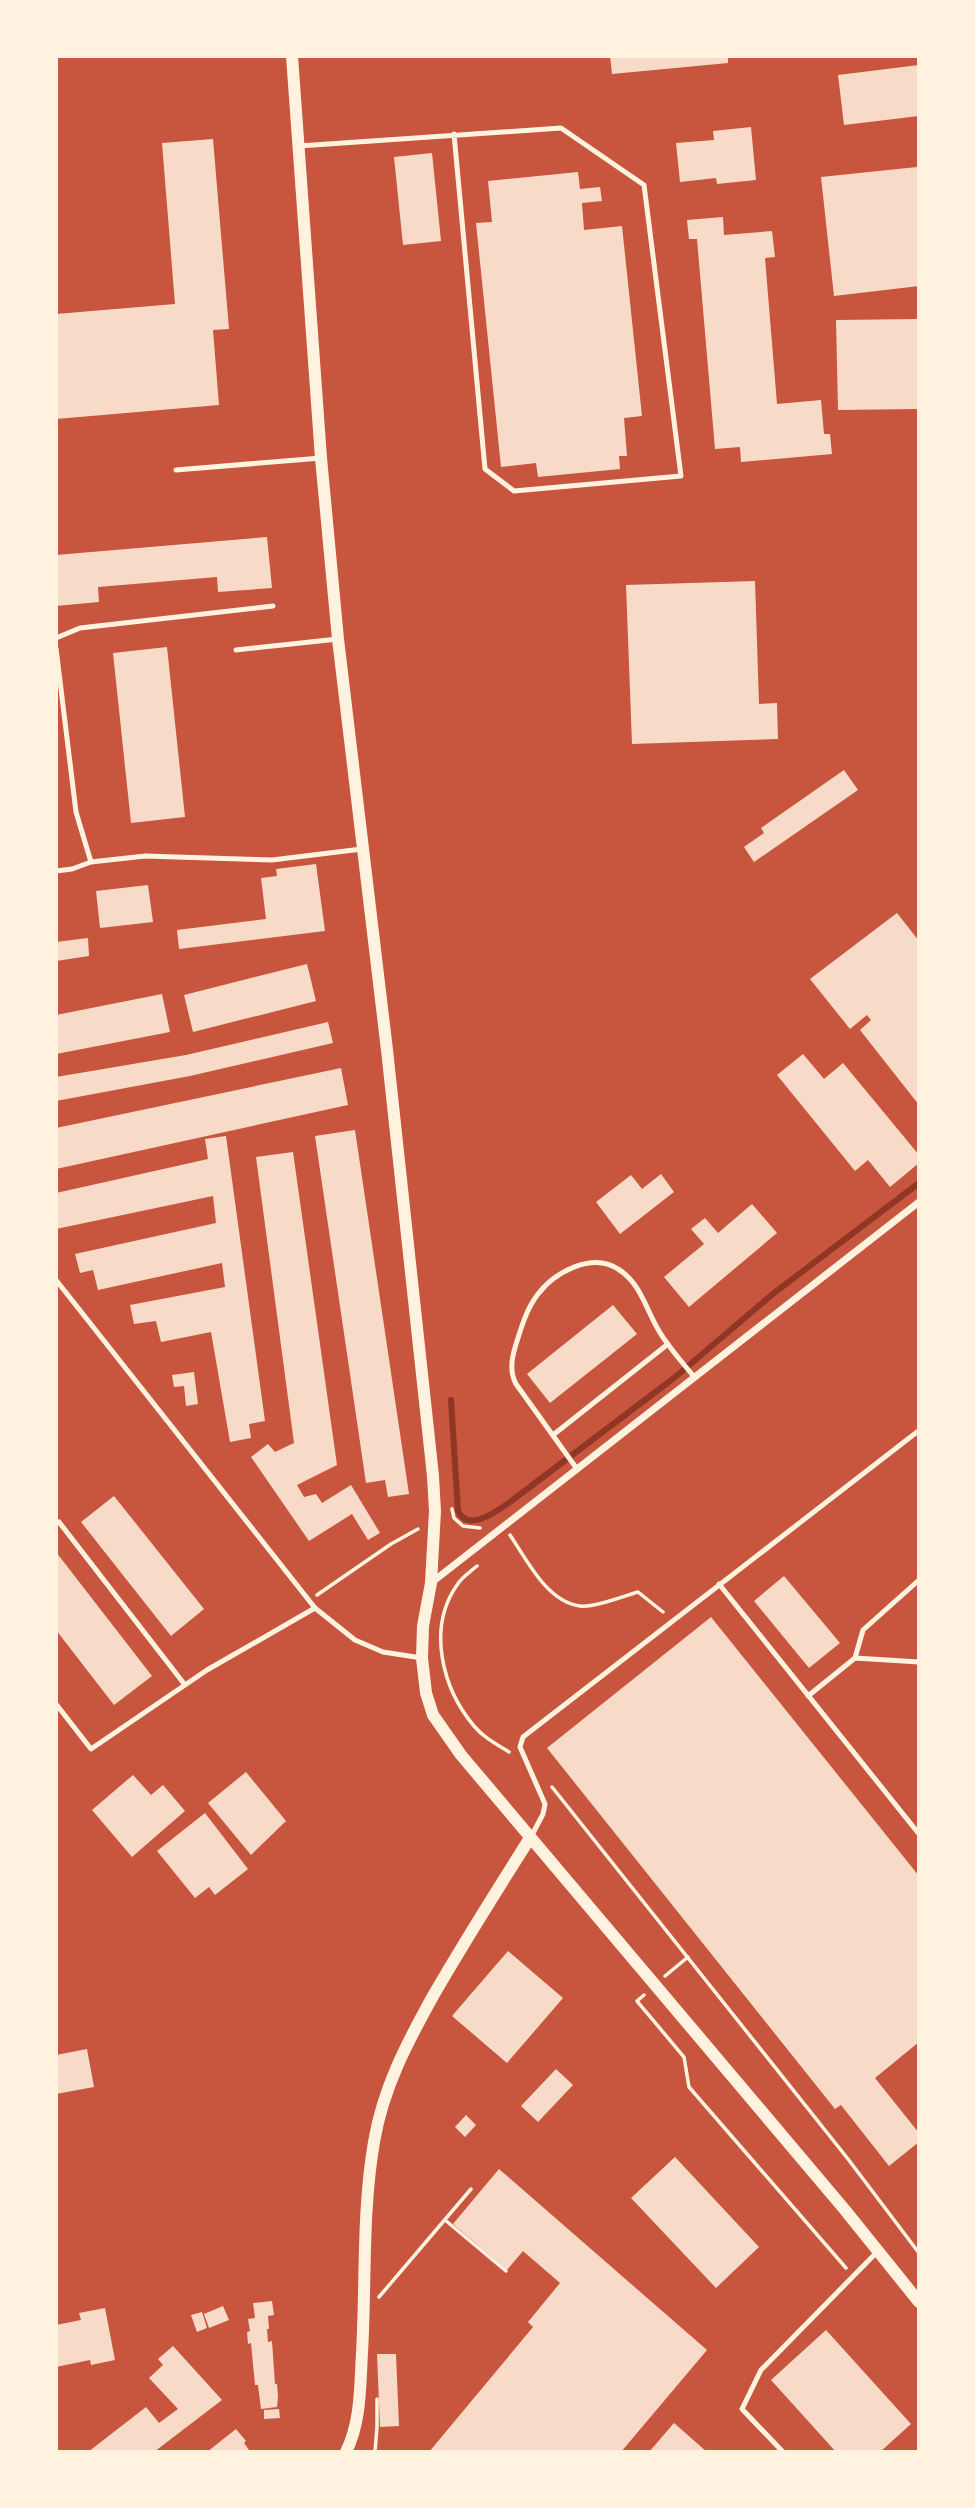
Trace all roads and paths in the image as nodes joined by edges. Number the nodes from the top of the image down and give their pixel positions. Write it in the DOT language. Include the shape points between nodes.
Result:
graph roads {
  1 [pos="292,56"];
  2 [pos="454,134"];
  3 [pos="299,146"];
  4 [pos="321,458"];
  5 [pos="176,470"];
  6 [pos="273,606"];
  7 [pos="56,638"];
  8 [pos="338,639"];
  9 [pos="56,648"];
  10 [pos="236,650"];
  11 [pos="362,849"];
  12 [pos="91,862"];
  13 [pos="56,871"];
  14 [pos="919,1202"];
  15 [pos="56,1280"];
  16 [pos="668,1344"];
  17 [pos="695,1378"];
  18 [pos="917,1432"];
  19 [pos="553,1435"];
  20 [pos="578,1469"];
  21 [pos="436,1511"];
  22 [pos="59,1522"];
  23 [pos="504,1526"];
  24 [pos="479,1564"];
  25 [pos="919,1580"];
  26 [pos="431,1583"];
  27 [pos="719,1584"];
  28 [pos="309,1601"];
  29 [pos="315,1608"];
  30 [pos="673,1620"];
  31 [pos="422,1658"];
  32 [pos="855,1658"];
  33 [pos="919,1662"];
  34 [pos="185,1685"];
  35 [pos="808,1696"];
  36 [pos="56,1704"];
  37 [pos="528,1765"];
  38 [pos="549,1783"];
  39 [pos="919,1835"];
  40 [pos="530,1838"];
  41 [pos="688,1957"];
  42 [pos="655,1985"];
  43 [pos="471,2189"];
  44 [pos="445,2220"];
  45 [pos="878,2250"];
  46 [pos="919,2253"];
  47 [pos="506,2271"];
  48 [pos="853,2276"];
  49 [pos="919,2302"];
  50 [pos="377,2304"];
  51 [pos="376,2390"];
  52 [pos="346,2452"];
  53 [pos="375,2452"];
  54 [pos="783,2452"];
  1 -- 3 [label="street"];
  2 -- 2 [label="lane" via="561,128 645,185 681,476 513,491 485,469"];
  2 -- 3 [label="lane"];
  3 -- 4 [label="street"];
  4 -- 5 [label="lane"];
  4 -- 8 [label="street"];
  6 -- 7 [label="lane" via="80,628"];
  8 -- 10 [label="lane"];
  8 -- 11 [label="street"];
  9 -- 12 [label="lane" via="76,812"];
  11 -- 12 [label="lane" via="272,860 145,856"];
  11 -- 21 [label="street"];
  12 -- 13 [label="lane"];
  14 -- 17 [label="street"];
  15 -- 28 [label="lane"];
  16 -- 17 [label="lane"];
  16 -- 19 [label="lane"];
  16 -- 19 [label="lane" via="639,1290 617,1268 589,1263 555,1278 531,1305 512,1368 516,1384"];
  17 -- 20 [label="street"];
  18 -- 27 [label="lane"];
  19 -- 20 [label="lane"];
  20 -- 23 [label="street"];
  21 -- 23 [label="path" via="452,1507 454,1518 463,1525 481,1528 497,1517"];
  21 -- 26 [label="street"];
  21 -- 28 [label="path" via="425,1513 417,1530"];
  22 -- 34 [label="lane"];
  23 -- 26 [label="street"];
  23 -- 30 [label="path" via="561,1600 582,1606 638,1592"];
  24 -- 37 [label="path" via="458,1582 451,1595 443,1623 441,1658 451,1690 475,1727"];
  25 -- 32 [label="lane" via="863,1630"];
  26 -- 31 [label="street"];
  27 -- 30 [label="lane"];
  27 -- 35 [label="lane"];
  28 -- 29 [label="lane"];
  29 -- 31 [label="lane" via="355,1640 383,1652"];
  29 -- 34 [label="lane"];
  30 -- 37 [label="lane" via="523,1737 520,1746"];
  31 -- 40 [label="street" via="426,1693 444,1734"];
  32 -- 33 [label="lane"];
  32 -- 35 [label="lane"];
  34 -- 36 [label="lane" via="91,1749"];
  35 -- 39 [label="lane"];
  37 -- 40 [label="lane" via="545,1804"];
  38 -- 41 [label="path"];
  40 -- 42 [label="street"];
  40 -- 52 [label="street" via="445,1975 387,2088 369,2179 360,2383 357,2418"];
  41 -- 42 [label="path"];
  41 -- 46 [label="path"];
  42 -- 45 [label="street"];
  42 -- 48 [label="path" via="636,2001 684,2057 689,2087"];
  43 -- 44 [label="path"];
  44 -- 47 [label="path"];
  44 -- 50 [label="path"];
  45 -- 48 [label="lane"];
  45 -- 49 [label="street"];
  48 -- 54 [label="lane" via="761,2370 742,2409"];
  51 -- 53 [label="path"];
}
